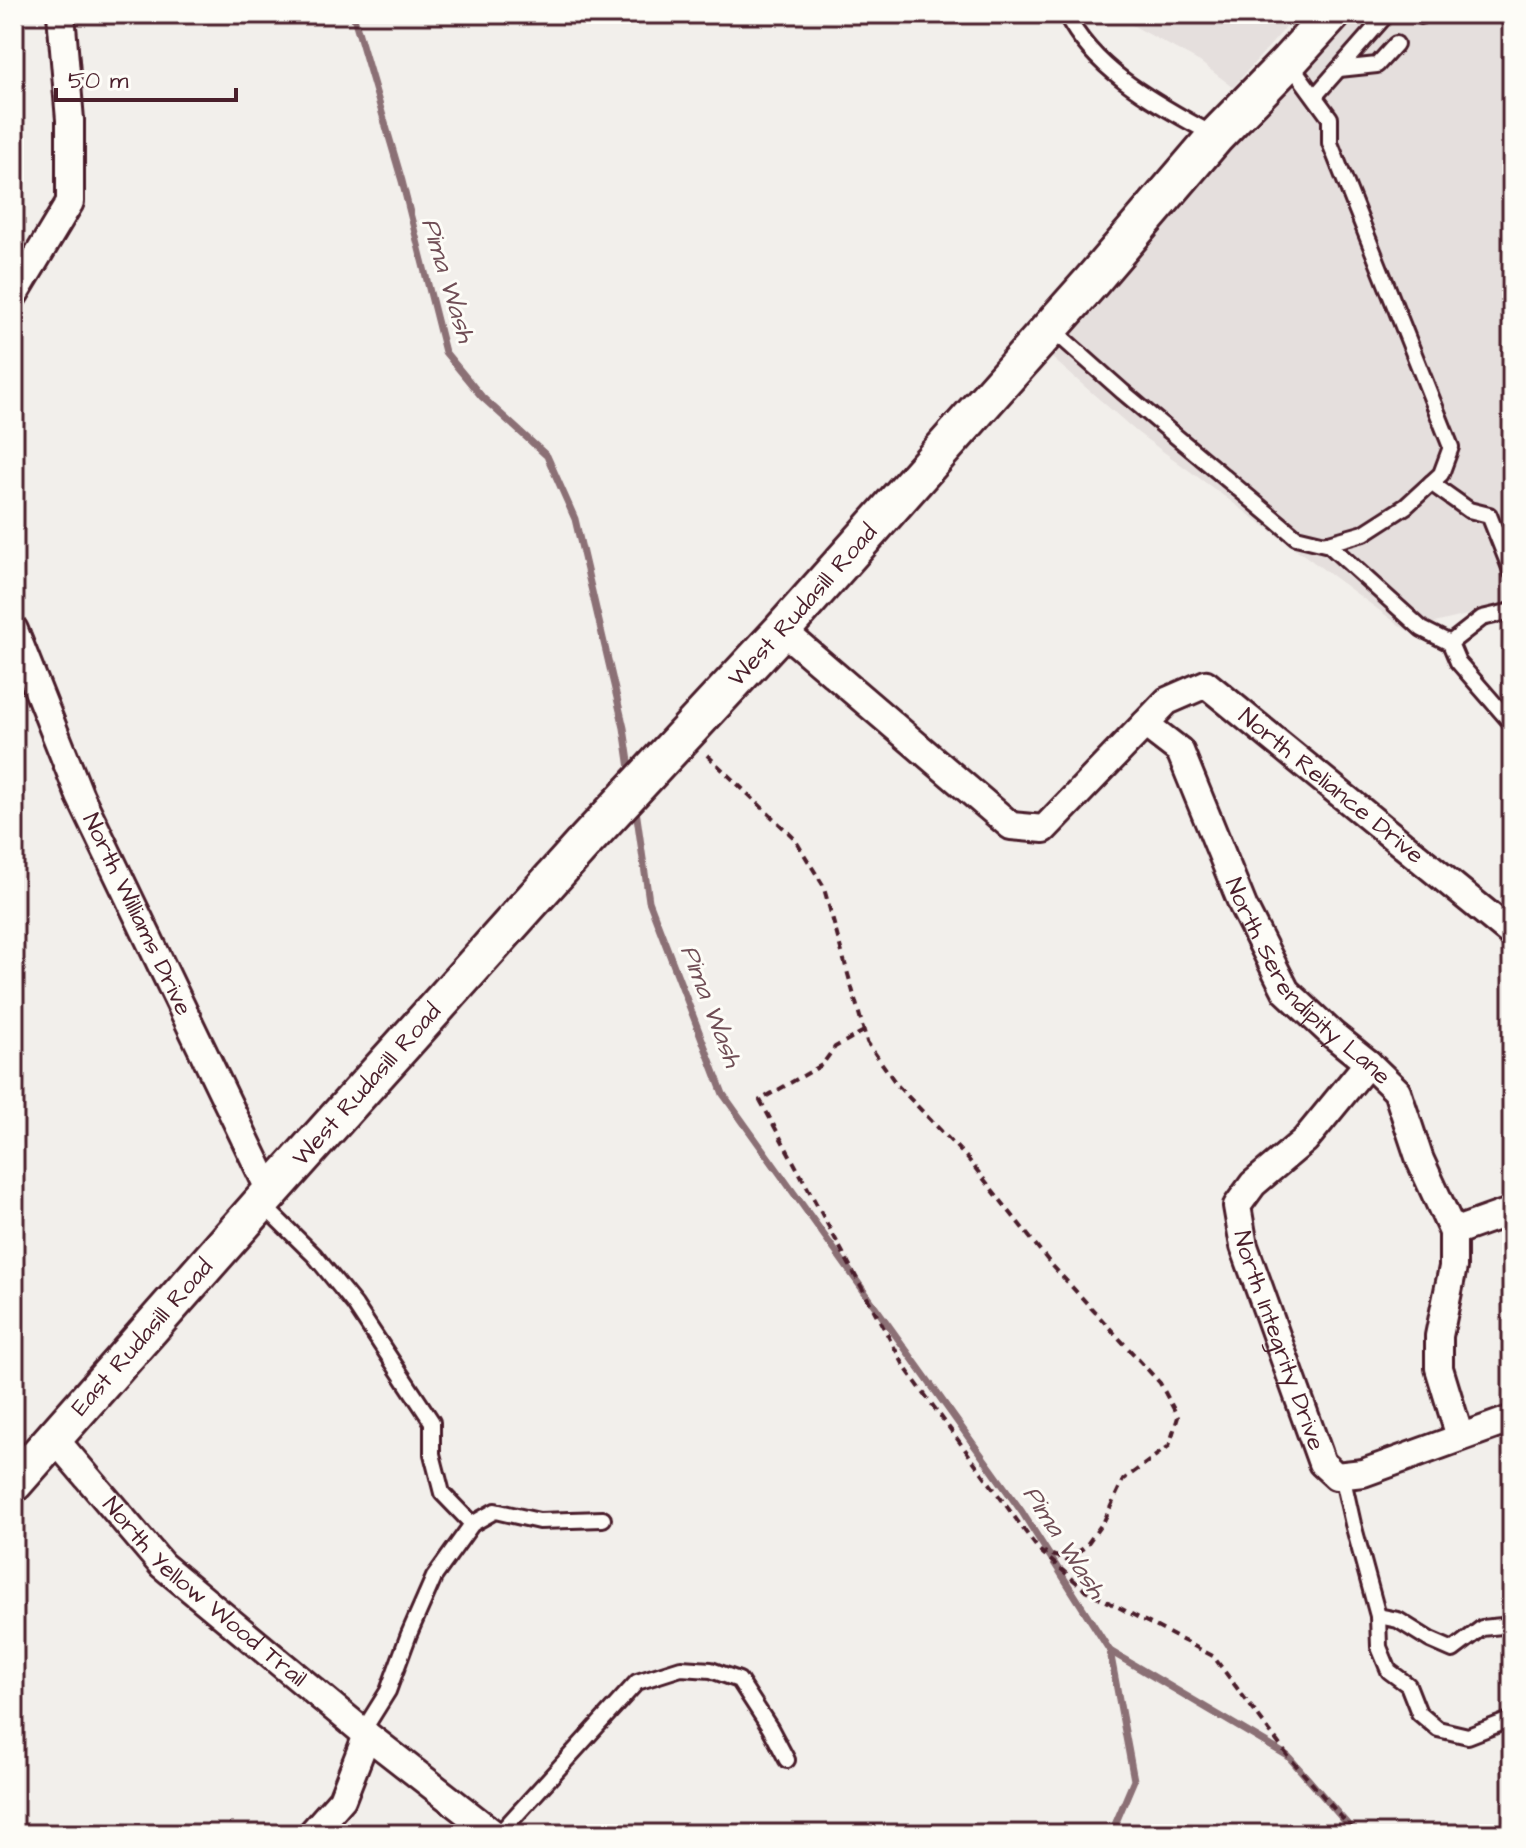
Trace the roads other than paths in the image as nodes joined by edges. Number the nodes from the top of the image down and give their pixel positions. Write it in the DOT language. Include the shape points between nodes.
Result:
graph roads {
  1 [pos="61,14"];
  2 [pos="1066,14"];
  3 [pos="1332,14"];
  4 [pos="1387,14"];
  5 [pos="1396,44"];
  6 [pos="1289,61"];
  7 [pos="1339,69"];
  8 [pos="1315,96"];
  9 [pos="1215,137"];
  10 [pos="14,295"];
  11 [pos="1050,327"];
  12 [pos="1431,483"];
  13 [pos="1327,543"];
  14 [pos="1512,573"];
  15 [pos="1512,611"];
  16 [pos="14,630"];
  17 [pos="782,630"];
  18 [pos="1450,643"];
  19 [pos="1145,724"];
  20 [pos="1512,724"];
  21 [pos="1512,934"];
  22 [pos="1368,1063"];
  23 [pos="266,1198"];
  24 [pos="1512,1211"];
  25 [pos="1453,1232"];
  26 [pos="1512,1419"];
  27 [pos="1460,1437"];
  28 [pos="54,1438"];
  29 [pos="1342,1475"];
  30 [pos="14,1483"];
  31 [pos="603,1519"];
  32 [pos="472,1524"];
  33 [pos="1378,1616"];
  34 [pos="1512,1625"];
  35 [pos="1512,1719"];
  36 [pos="365,1733"];
  37 [pos="787,1760"];
  38 [pos="311,1834"];
  39 [pos="497,1834"];
  1 -- 10 [label="street" via="70,202"];
  2 -- 9 [label="lane" via="1107,67"];
  3 -- 6 [label="street, West Rudasill Road"];
  4 -- 7 [label="lane"];
  5 -- 7 [label="lane" via="1377,65"];
  6 -- 8 [label="lane"];
  6 -- 9 [label="street, West Rudasill Road"];
  7 -- 8 [label="lane"];
  8 -- 12 [label="lane" via="1330,118 1330,143 1451,447 1441,474"];
  9 -- 11 [label="street, West Rudasill Road"];
  11 -- 13 [label="lane" via="1296,537"];
  11 -- 17 [label="street, West Rudasill Road"];
  12 -- 13 [label="lane" via="1364,533"];
  12 -- 14 [label="lane" via="1469,510 1489,515"];
  13 -- 18 [label="lane" via="1422,629"];
  15 -- 18 [label="lane" via="1482,618"];
  16 -- 23 [label="street, North Williams Drive" via="80,796"];
  17 -- 19 [label="street" via="1011,826 1044,829"];
  17 -- 23 [label="street, West Rudasill Road"];
  18 -- 20 [label="lane" via="1458,662"];
  19 -- 21 [label="street, North Reliance Drive" via="1167,701 1206,684"];
  19 -- 22 [label="street, North Serendipity Lane" via="1180,751 1243,906 1286,991"];
  22 -- 25 [label="street, North Serendipity Lane" via="1397,1091 1420,1160"];
  22 -- 29 [label="street, North Integrity Drive" via="1305,1140 1253,1184 1237,1206 1244,1246 1322,1463"];
  23 -- 28 [label="street, East Rudasill Road"];
  23 -- 32 [label="lane" via="355,1305 432,1422 432,1454 442,1493"];
  24 -- 25 [label="street"];
  25 -- 27 [label="street, North Serendipity Lane" via="1439,1368"];
  26 -- 27 [label="street, North Integrity Drive"];
  27 -- 29 [label="street, North Integrity Drive" via="1363,1473"];
  28 -- 30 [label="street, East Rudasill Road"];
  28 -- 36 [label="street, North Yellow Wood Trail" via="162,1565"];
  29 -- 33 [label="lane"];
  31 -- 32 [label="lane" via="539,1521 495,1511"];
  32 -- 36 [label="lane" via="434,1577 388,1691"];
  33 -- 34 [label="lane" via="1398,1620 1453,1650 1482,1628"];
  33 -- 35 [label="lane" via="1379,1647 1389,1671 1408,1685 1419,1713 1438,1729 1468,1736"];
  36 -- 38 [label="street" via="342,1799"];
  36 -- 39 [label="street, North Yellow Wood Trail"];
  37 -- 39 [label="lane" via="739,1680 711,1670 681,1668 637,1682"];
}
